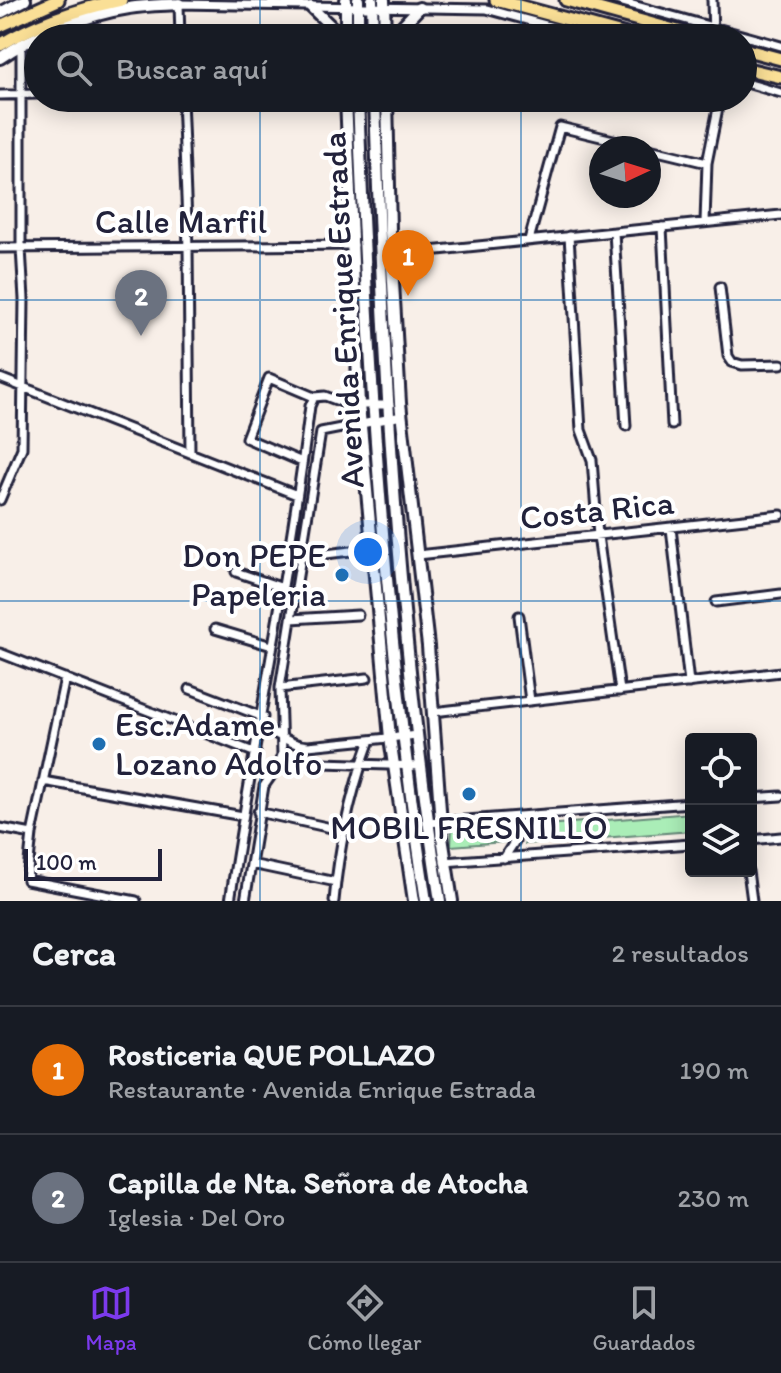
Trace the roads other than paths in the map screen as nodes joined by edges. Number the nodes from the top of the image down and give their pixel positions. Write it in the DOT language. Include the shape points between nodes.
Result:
graph roads {
  1 [pos="58,0"];
  2 [pos="121,0"];
  3 [pos="496,0"];
  4 [pos="566,0"];
  5 [pos="615,0"];
  6 [pos="712,0"];
  7 [pos="22,1"];
  8 [pos="179,4"];
  9 [pos="352,4"];
  10 [pos="378,4"];
  11 [pos="311,7"];
  12 [pos="419,8"];
  13 [pos="0,13"];
  14 [pos="559,16"];
  15 [pos="541,22"];
  16 [pos="51,24"];
  17 [pos="68,24"];
  18 [pos="180,24"];
  19 [pos="330,24"];
  20 [pos="348,24"];
  21 [pos="356,24"];
  22 [pos="375,24"];
  23 [pos="382,24"];
  24 [pos="404,24"];
  25 [pos="548,24"];
  26 [pos="587,24"];
  27 [pos="653,24"];
  28 [pos="705,24"];
  29 [pos="712,24"];
  30 [pos="0,26"];
  31 [pos="24,37"];
  32 [pos="24,37"];
  33 [pos="21,38"];
  34 [pos="757,39"];
  35 [pos="0,45"];
  36 [pos="781,46"];
  37 [pos="757,53"];
  38 [pos="0,58"];
  39 [pos="781,59"];
  40 [pos="757,71"];
  41 [pos="781,77"];
  42 [pos="757,86"];
  43 [pos="781,93"];
  44 [pos="23,94"];
  45 [pos="0,95"];
  46 [pos="183,112"];
  47 [pos="346,112"];
  48 [pos="358,112"];
  49 [pos="375,112"];
  50 [pos="387,112"];
  51 [pos="717,112"];
  52 [pos="598,136"];
  53 [pos="661,151"];
  54 [pos="377,159"];
  55 [pos="707,163"];
  56 [pos="781,215"];
  57 [pos="705,222"];
  58 [pos="662,227"];
  59 [pos="614,232"];
  60 [pos="569,236"];
  61 [pos="529,240"];
  62 [pos="351,245"];
  63 [pos="363,245"];
  64 [pos="188,247"];
  65 [pos="0,248"];
  66 [pos="21,248"];
  67 [pos="386,255"];
  68 [pos="720,287"];
  69 [pos="370,338"];
  70 [pos="356,339"];
  71 [pos="781,364"];
  72 [pos="0,378"];
  73 [pos="23,387"];
  74 [pos="314,397"];
  75 [pos="400,403"];
  76 [pos="359,405"];
  77 [pos="374,405"];
  78 [pos="387,406"];
  79 [pos="402,416"];
  80 [pos="388,419"];
  81 [pos="375,421"];
  82 [pos="360,424"];
  83 [pos="672,425"];
  84 [pos="626,426"];
  85 [pos="307,428"];
  86 [pos="321,432"];
  87 [pos="190,453"];
  88 [pos="302,462"];
  89 [pos="297,495"];
  90 [pos="0,500"];
  91 [pos="781,515"];
  92 [pos="671,528"];
  93 [pos="598,536"];
  94 [pos="351,551"];
  95 [pos="418,555"];
  96 [pos="301,557"];
  97 [pos="236,572"];
  98 [pos="283,588"];
  99 [pos="781,594"];
  100 [pos="716,602"];
  101 [pos="358,615"];
  102 [pos="519,616"];
  103 [pos="291,619"];
  104 [pos="215,629"];
  105 [pos="272,646"];
  106 [pos="0,653"];
  107 [pos="781,672"];
  108 [pos="65,678"];
  109 [pos="367,678"];
  110 [pos="689,683"];
  111 [pos="280,688"];
  112 [pos="190,689"];
  113 [pos="620,691"];
  114 [pos="530,701"];
  115 [pos="433,712"];
  116 [pos="263,717"];
  117 [pos="260,729"];
  118 [pos="418,735"];
  119 [pos="396,737"];
  120 [pos="282,740"];
  121 [pos="370,740"];
  122 [pos="256,753"];
  123 [pos="361,765"];
  124 [pos="278,766"];
  125 [pos="399,766"];
  126 [pos="421,766"];
  127 [pos="253,770"];
  128 [pos="43,781"];
  129 [pos="781,796"];
  130 [pos="757,798"];
  131 [pos="685,803"];
  132 [pos="258,812"];
  133 [pos="243,816"];
  134 [pos="500,818"];
  135 [pos="427,823"];
  136 [pos="441,823"];
  137 [pos="0,828"];
  138 [pos="345,831"];
  139 [pos="32,834"];
  140 [pos="781,837"];
  141 [pos="757,839"];
  142 [pos="685,844"];
  143 [pos="504,858"];
  144 [pos="446,862"];
  145 [pos="434,863"];
  146 [pos="251,864"];
  147 [pos="749,877"];
  148 [pos="336,882"];
  149 [pos="136,901"];
  150 [pos="230,901"];
  151 [pos="245,901"];
  152 [pos="334,901"];
  153 [pos="414,901"];
  154 [pos="426,901"];
  155 [pos="440,901"];
  156 [pos="452,901"];
  157 [pos="752,901"];
  1 -- 30 [label="main road"];
  2 -- 16 [label="main road"];
  3 -- 14 [label="main road"];
  4 -- 27 [label="main road"];
  5 -- 28 [label="street"];
  6 -- 29 [label="street"];
  7 -- 13 [label="street"];
  8 -- 11 [label="street"];
  8 -- 17 [label="street" via="129,8"];
  8 -- 18 [label="street"];
  9 -- 10 [label="street"];
  9 -- 11 [label="street"];
  9 -- 20 [label="street"];
  9 -- 21 [label="street"];
  10 -- 12 [label="street"];
  10 -- 22 [label="street"];
  10 -- 23 [label="street"];
  11 -- 19 [label="street"];
  12 -- 15 [label="street" via="487,9"];
  12 -- 24 [label="street"];
  14 -- 15 [label="main road"];
  14 -- 26 [label="main road"];
  15 -- 25 [label="street"];
  31 -- 33 [label="main road"];
  32 -- 33 [label="street"];
  33 -- 35 [label="main road"];
  33 -- 38 [label="street"];
  33 -- 44 [label="street"];
  34 -- 36 [label="street"];
  37 -- 39 [label="main road"];
  40 -- 41 [label="main road"];
  42 -- 43 [label="street"];
  44 -- 45 [label="street"];
  44 -- 66 [label="street"];
  46 -- 64 [label="street"];
  47 -- 62 [label="street"];
  48 -- 63 [label="street, Avenida Enrique Estrada"];
  49 -- 54 [label="street, Avenida Enrique Estrada"];
  50 -- 54 [label="street"];
  50 -- 67 [label="street"];
  51 -- 55 [label="street"];
  52 -- 61 [label="street" via="560,127"];
  53 -- 55 [label="street"];
  54 -- 67 [label="street, Avenida Enrique Estrada"];
  55 -- 57 [label="street"];
  56 -- 57 [label="street"];
  57 -- 58 [label="street"];
  58 -- 59 [label="street"];
  58 -- 83 [label="street"];
  59 -- 60 [label="street"];
  59 -- 84 [label="street"];
  60 -- 61 [label="street"];
  60 -- 93 [label="street" via="581,430 592,460"];
  61 -- 67 [label="street"];
  62 -- 63 [label="street, Calle Marfil"];
  62 -- 64 [label="street, Calle Marfil"];
  62 -- 70 [label="street"];
  63 -- 69 [label="street, Avenida Enrique Estrada"];
  64 -- 66 [label="street, Calle Marfil"];
  64 -- 87 [label="street"];
  65 -- 66 [label="street, Calle Marfil"];
  66 -- 73 [label="street"];
  67 -- 75 [label="street"];
  67 -- 78 [label="street, Avenida Enrique Estrada"];
  68 -- 71 [label="street" via="732,362"];
  69 -- 70 [label="street"];
  69 -- 77 [label="street, Avenida Enrique Estrada"];
  70 -- 76 [label="street"];
  72 -- 73 [label="street"];
  73 -- 87 [label="street"];
  73 -- 90 [label="street" via="22,448"];
  74 -- 76 [label="street"];
  74 -- 85 [label="street"];
  74 -- 88 [label="street" via="269,378 246,438"];
  75 -- 78 [label="street"];
  75 -- 79 [label="street"];
  76 -- 77 [label="street"];
  76 -- 82 [label="street"];
  77 -- 78 [label="street"];
  77 -- 81 [label="street, Avenida Enrique Estrada"];
  78 -- 80 [label="street, Avenida Enrique Estrada"];
  79 -- 80 [label="street"];
  79 -- 95 [label="street"];
  80 -- 81 [label="street"];
  80 -- 118 [label="street, Avenida Enrique Estrada"];
  81 -- 82 [label="street"];
  81 -- 119 [label="street, Avenida Enrique Estrada"];
  82 -- 86 [label="street"];
  82 -- 119 [label="street"];
  85 -- 86 [label="street"];
  85 -- 88 [label="street"];
  86 -- 96 [label="street"];
  87 -- 89 [label="street"];
  88 -- 89 [label="street"];
  89 -- 98 [label="street"];
  91 -- 92 [label="street, Costa Rica"];
  92 -- 93 [label="street, Costa Rica"];
  92 -- 110 [label="street"];
  93 -- 95 [label="street, Costa Rica"];
  93 -- 113 [label="street"];
  94 -- 96 [label="street"];
  95 -- 115 [label="street"];
  96 -- 103 [label="street"];
  97 -- 98 [label="street"];
  98 -- 105 [label="street"];
  99 -- 100 [label="street"];
  101 -- 103 [label="street"];
  102 -- 114 [label="street"];
  103 -- 111 [label="street"];
  104 -- 105 [label="street"];
  105 -- 116 [label="street"];
  106 -- 108 [label="street"];
  107 -- 110 [label="street"];
  108 -- 122 [label="street"];
  108 -- 128 [label="street"];
  109 -- 111 [label="street"];
  110 -- 113 [label="street"];
  111 -- 120 [label="street"];
  112 -- 116 [label="street"];
  113 -- 114 [label="street"];
  114 -- 115 [label="street"];
  115 -- 136 [label="street"];
  116 -- 117 [label="street"];
  117 -- 120 [label="street"];
  117 -- 122 [label="street"];
  118 -- 119 [label="street"];
  118 -- 126 [label="street, Avenida Enrique Estrada"];
  119 -- 121 [label="street"];
  119 -- 125 [label="street, Avenida Enrique Estrada"];
  120 -- 121 [label="street" via="308,746"];
  120 -- 124 [label="street"];
  121 -- 123 [label="street"];
  122 -- 127 [label="street"];
  123 -- 124 [label="street"];
  123 -- 125 [label="street"];
  123 -- 138 [label="street"];
  124 -- 127 [label="street" via="266,773"];
  124 -- 132 [label="street" via="264,786"];
  125 -- 126 [label="street"];
  125 -- 153 [label="street"];
  125 -- 154 [label="street, Avenida Enrique Estrada"];
  126 -- 135 [label="street, Avenida Enrique Estrada"];
  127 -- 133 [label="street"];
  128 -- 133 [label="street"];
  128 -- 139 [label="street"];
  129 -- 130 [label="street"];
  131 -- 134 [label="street"];
  132 -- 138 [label="street"];
  132 -- 146 [label="street"];
  133 -- 150 [label="street"];
  134 -- 136 [label="street"];
  134 -- 143 [label="street" via="509,823 515,841"];
  135 -- 136 [label="street"];
  135 -- 145 [label="street, Avenida Enrique Estrada"];
  136 -- 144 [label="street"];
  137 -- 139 [label="street"];
  138 -- 148 [label="street"];
  139 -- 149 [label="street" via="27,880"];
  140 -- 141 [label="street"];
  142 -- 143 [label="street"];
  143 -- 144 [label="street"];
  144 -- 145 [label="street"];
  144 -- 156 [label="street"];
  145 -- 155 [label="street, Avenida Enrique Estrada"];
  146 -- 148 [label="street"];
  146 -- 151 [label="street"];
  147 -- 157 [label="street"];
  148 -- 152 [label="street"];
}
